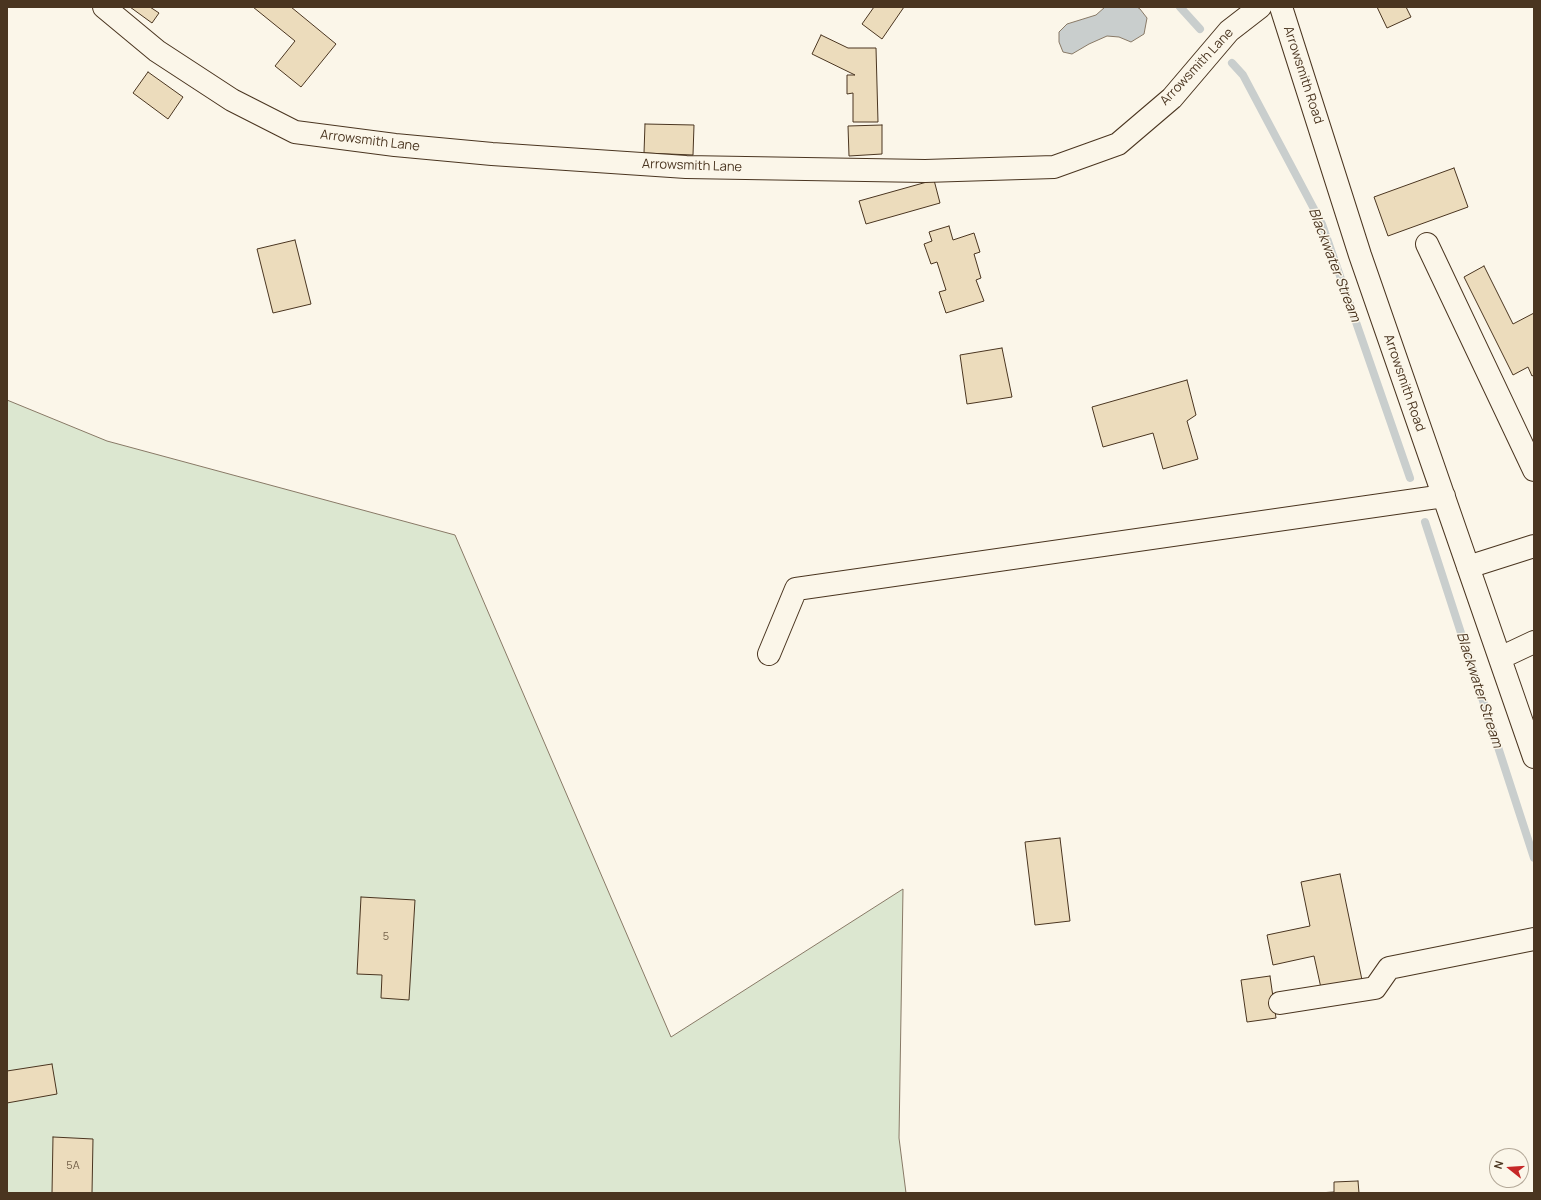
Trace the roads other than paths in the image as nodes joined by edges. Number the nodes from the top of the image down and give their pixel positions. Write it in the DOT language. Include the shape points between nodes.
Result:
graph roads {
  1 [pos="104,7"];
  2 [pos="1260,7"];
  3 [pos="1281,7"];
  4 [pos="1427,244"];
  5 [pos="1534,470"];
  6 [pos="1444,496"];
  7 [pos="1534,546"];
  8 [pos="1468,567"];
  9 [pos="1534,642"];
  10 [pos="769,654"];
  11 [pos="1500,658"];
  12 [pos="1534,757"];
  13 [pos="1534,939"];
  14 [pos="1280,1003"];
  1 -- 2 [label="street, Arrowsmith Lane" via="157,51 232,100 295,132 462,151 686,167 925,171 1054,167 1118,144 1172,98 1229,30"];
  3 -- 6 [label="street, Arrowsmith Road" via="1360,255"];
  4 -- 5 [label="street"];
  6 -- 8 [label="street, Arrowsmith Road"];
  6 -- 10 [label="street" via="796,589"];
  7 -- 8 [label="street"];
  8 -- 11 [label="street, Arrowsmith Road"];
  9 -- 11 [label="street"];
  11 -- 12 [label="street, Arrowsmith Road"];
  13 -- 14 [label="street" via="1389,968 1375,988"];
}
